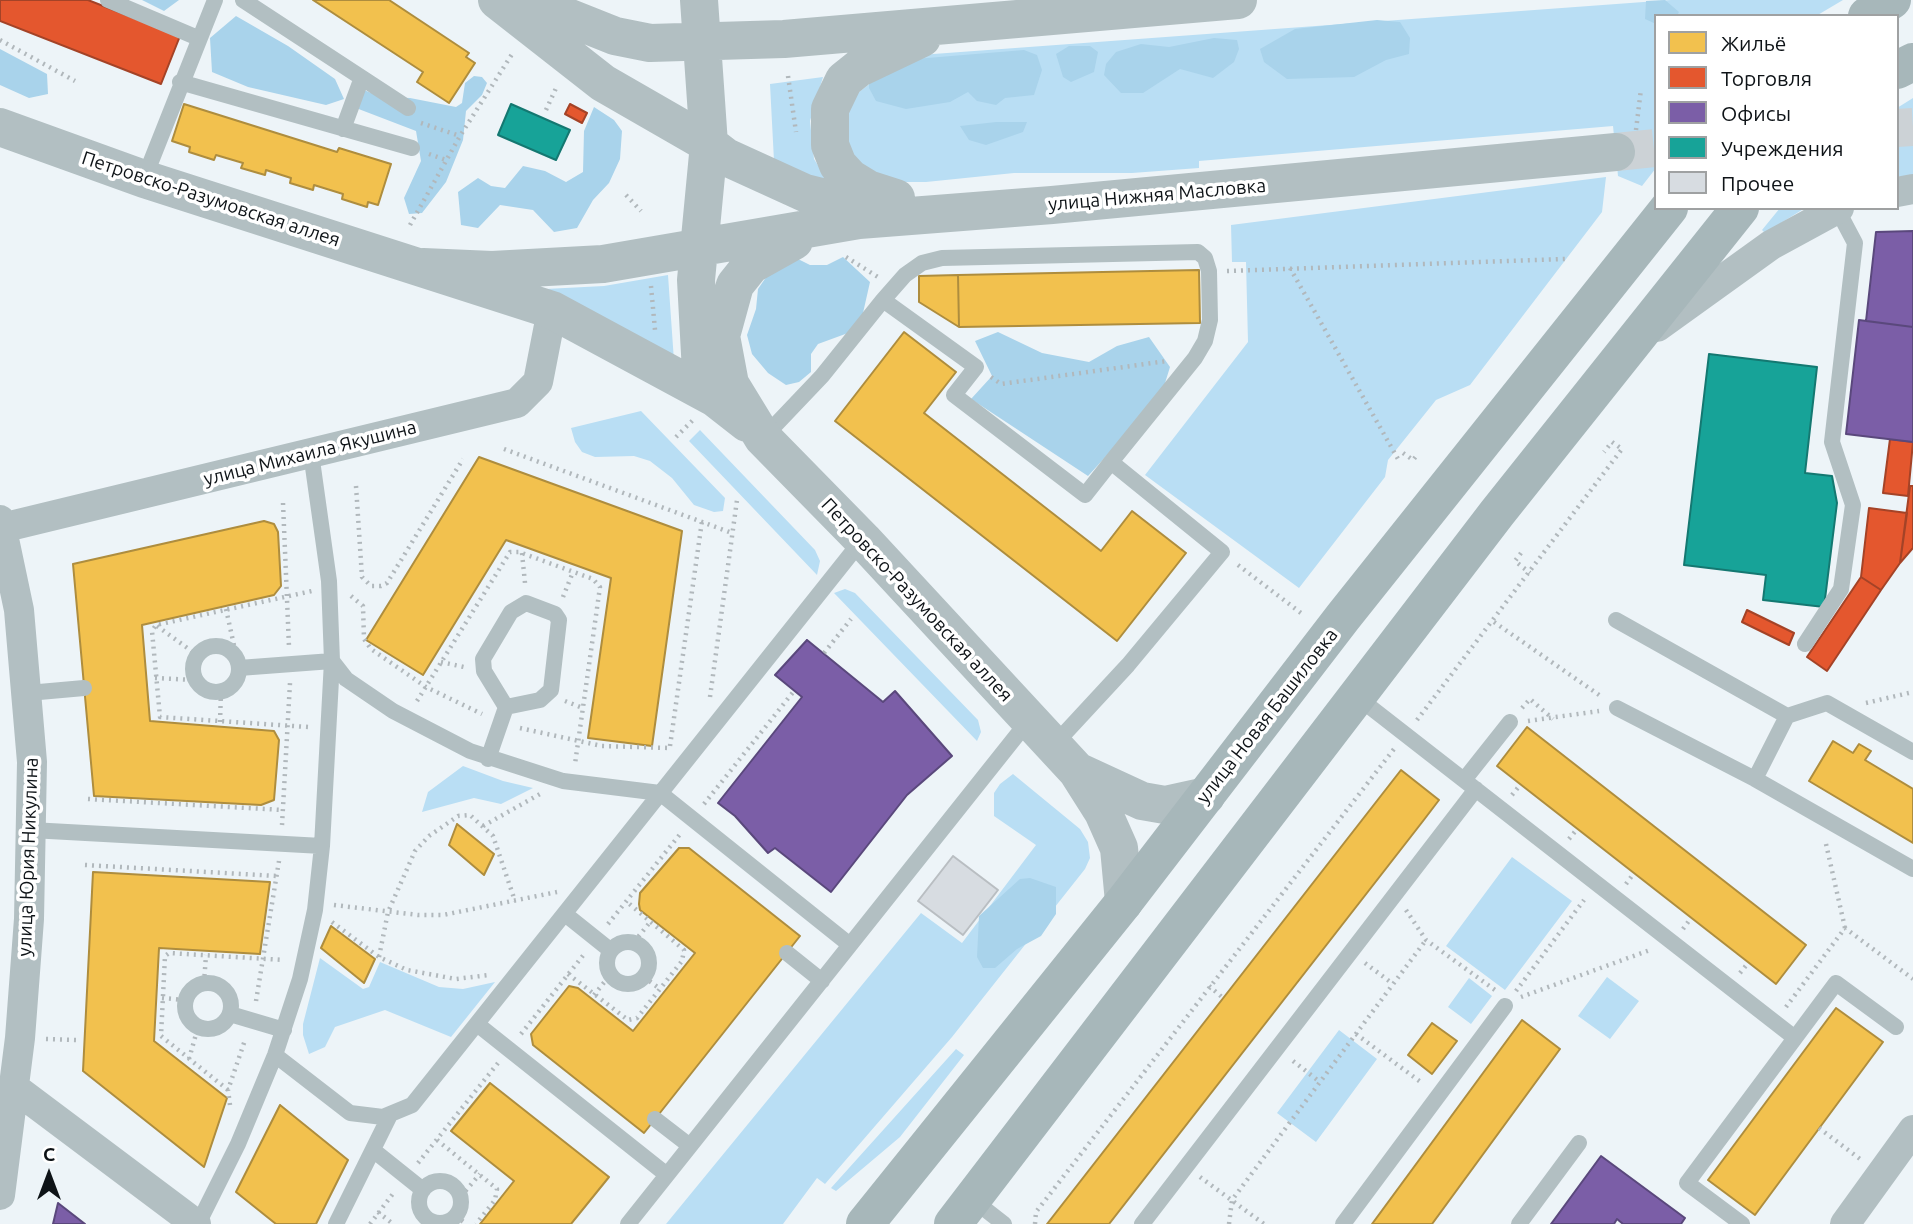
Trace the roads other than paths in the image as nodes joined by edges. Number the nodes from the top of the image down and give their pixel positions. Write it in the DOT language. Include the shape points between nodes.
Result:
graph roads {
  1 [pos="108,0"];
  2 [pos="215,0"];
  3 [pos="243,0"];
  4 [pos="497,0"];
  5 [pos="525,0"];
  6 [pos="699,0"];
  7 [pos="1238,0"];
  8 [pos="1892,0"];
  9 [pos="1097,6"];
  10 [pos="1870,14"];
  11 [pos="957,24"];
  12 [pos="198,38"];
  13 [pos="705,43"];
  14 [pos="361,80"];
  15 [pos="180,82"];
  16 [pos="408,108"];
  17 [pos="0,127"];
  18 [pos="342,129"];
  19 [pos="709,144"];
  20 [pos="412,148"];
  21 [pos="1616,152"];
  22 [pos="144,179"];
  23 [pos="981,209"];
  24 [pos="1667,210"];
  25 [pos="1738,210"];
  26 [pos="1836,210"];
  27 [pos="1838,210"];
  28 [pos="898,216"];
  29 [pos="859,220"];
  30 [pos="701,248"];
  31 [pos="424,267"];
  32 [pos="883,300"];
  33 [pos="552,310"];
  34 [pos="1626,351"];
  35 [pos="705,408"];
  36 [pos="760,434"];
  37 [pos="311,453"];
  38 [pos="1111,462"];
  39 [pos="1,524"];
  40 [pos="863,540"];
  41 [pos="1616,620"];
  42 [pos="1805,644"];
  43 [pos="332,661"];
  44 [pos="238,664"];
  45 [pos="84,688"];
  46 [pos="28,693"];
  47 [pos="1356,696"];
  48 [pos="506,707"];
  49 [pos="1617,708"];
  50 [pos="1787,716"];
  51 [pos="1510,722"];
  52 [pos="1053,746"];
  53 [pos="1913,752"];
  54 [pos="488,759"];
  55 [pos="1755,779"];
  56 [pos="1470,785"];
  57 [pos="660,793"];
  58 [pos="1206,796"];
  59 [pos="32,830"];
  60 [pos="322,846"];
  61 [pos="1913,869"];
  62 [pos="1124,902"];
  63 [pos="565,914"];
  64 [pos="850,945"];
  65 [pos="610,950"];
  66 [pos="787,953"];
  67 [pos="822,981"];
  68 [pos="1507,1003"];
  69 [pos="230,1014"];
  70 [pos="477,1024"];
  71 [pos="1896,1027"];
  72 [pos="284,1030"];
  73 [pos="1795,1038"];
  74 [pos="275,1055"];
  75 [pos="16,1089"];
  76 [pos="390,1115"];
  77 [pos="655,1119"];
  78 [pos="1911,1137"];
  79 [pos="1579,1143"];
  80 [pos="690,1146"];
  81 [pos="373,1150"];
  82 [pos="667,1175"];
  83 [pos="423,1190"];
  84 [pos="0,1195"];
  85 [pos="962,1211"];
  86 [pos="461,1220"];
  87 [pos="427,1222"];
  88 [pos="197,1224"];
  89 [pos="336,1224"];
  90 [pos="628,1224"];
  91 [pos="865,1224"];
  92 [pos="1004,1224"];
  93 [pos="1142,1224"];
  94 [pos="1343,1224"];
  95 [pos="1519,1224"];
  96 [pos="1742,1224"];
  97 [pos="1844,1224"];
  1 -- 12 [label="lane"];
  2 -- 12 [label="lane"];
  3 -- 14 [label="lane"];
  4 -- 19 [label="street" via="603,83"];
  5 -- 13 [label="street" via="615,36 650,43"];
  6 -- 13 [label="street"];
  7 -- 9 [label="street"];
  8 -- 10 [label="main road"];
  9 -- 11 [label="street"];
  11 -- 13 [label="street"];
  11 -- 23 [label="street" via="879,56 844,80 830,109 830,145 838,165 868,189 891,197"];
  12 -- 15 [label="lane"];
  13 -- 19 [label="street"];
  14 -- 16 [label="lane"];
  14 -- 18 [label="lane"];
  15 -- 18 [label="lane"];
  15 -- 22 [label="lane"];
  17 -- 22 [label="street, Петровско-Разумовская аллея"];
  18 -- 20 [label="lane"];
  19 -- 28 [label="street" via="750,171 796,190"];
  19 -- 30 [label="street"];
  21 -- 23 [label="street, улица Нижняя Масловка"];
  22 -- 31 [label="street, Петровско-Разумовская аллея"];
  23 -- 28 [label="street, улица Нижняя Масловка"];
  24 -- 58 [label="main road, улица Новая Башиловка"];
  25 -- 34 [label="main road"];
  26 -- 34 [label="street" via="1752,257"];
  27 -- 42 [label="lane" via="1855,243 1832,442 1853,505 1841,589"];
  28 -- 29 [label="street, улица Нижняя Масловка"];
  29 -- 30 [label="street, улица Нижняя Масловка"];
  29 -- 36 [label="street, Петровско-Разумовская аллея" via="784,244 751,265 735,285 721,336 722,357 730,384"];
  30 -- 31 [label="street, Петровско-Разумовская аллея" via="563,267"];
  30 -- 35 [label="street" via="696,280"];
  31 -- 33 [label="street, Петровско-Разумовская аллея"];
  32 -- 36 [label="lane" via="822,376"];
  32 -- 38 [label="lane" via="976,367 954,395 1085,495"];
  32 -- 38 [label="lane" via="905,275 922,263 942,258 1189,251 1205,258 1210,320 1205,341"];
  33 -- 35 [label="street, Петровско-Разумовская аллея"];
  33 -- 37 [label="street, улица Михаила Якушина" via="538,382 516,403"];
  34 -- 47 [label="main road"];
  35 -- 36 [label="street, Петровско-Разумовская аллея"];
  36 -- 40 [label="street, Петровско-Разумовская аллея"];
  37 -- 39 [label="street, улица Михаила Якушина"];
  37 -- 43 [label="lane" via="329,581"];
  38 -- 52 [label="lane" via="1222,552"];
  39 -- 46 [label="street, улица Юрия Никулина" via="19,610"];
  40 -- 52 [label="street, Петровско-Разумовская аллея"];
  40 -- 57 [label="lane"];
  41 -- 50 [label="lane"];
  43 -- 44 [label="lane"];
  43 -- 54 [label="lane" via="346,679 405,719"];
  43 -- 60 [label="lane"];
  44 -- 44 [label="lane" via="236,680 221,691 204,689 195,680 192,667 197,655 215,646 228,649"];
  45 -- 46 [label="lane"];
  46 -- 59 [label="street, улица Юрия Никулина"];
  47 -- 56 [label="lane"];
  47 -- 85 [label="main road"];
  48 -- 48 [label="lane" via="484,671 483,659 511,612 526,603 555,614 559,620 551,690 540,700"];
  48 -- 54 [label="lane"];
  49 -- 55 [label="lane"];
  50 -- 53 [label="lane" via="1827,703"];
  50 -- 55 [label="lane"];
  51 -- 56 [label="lane"];
  52 -- 58 [label="street, Петровско-Разумовская аллея" via="1142,801 1165,805"];
  52 -- 62 [label="street, Петровско-Разумовская аллея" via="1103,812 1119,848"];
  52 -- 64 [label="lane"];
  54 -- 57 [label="lane" via="568,782"];
  55 -- 61 [label="lane"];
  56 -- 73 [label="lane"];
  56 -- 93 [label="lane" via="1396,894"];
  57 -- 63 [label="lane"];
  57 -- 64 [label="lane"];
  58 -- 62 [label="main road, улица Новая Башиловка"];
  59 -- 60 [label="lane"];
  59 -- 75 [label="street, улица Юрия Никулина"];
  60 -- 72 [label="lane" via="305,961"];
  62 -- 91 [label="main road, улица Новая Башиловка"];
  63 -- 65 [label="lane"];
  63 -- 70 [label="lane"];
  64 -- 67 [label="lane"];
  65 -- 65 [label="lane" via="606,962 610,975 629,984 644,977 648,954 634,942 621,942"];
  66 -- 67 [label="lane"];
  67 -- 80 [label="lane"];
  68 -- 94 [label="lane"];
  69 -- 69 [label="lane" via="226,992 216,985 204,983 185,1000 187,1016 198,1027 219,1027"];
  69 -- 72 [label="lane"];
  70 -- 76 [label="lane" via="412,1105"];
  70 -- 82 [label="lane"];
  71 -- 73 [label="lane" via="1836,983"];
  72 -- 74 [label="lane"];
  73 -- 96 [label="lane" via="1687,1183"];
  74 -- 76 [label="lane" via="350,1113"];
  74 -- 88 [label="lane"];
  75 -- 84 [label="street, улица Юрия Никулина"];
  75 -- 88 [label="street"];
  76 -- 81 [label="lane"];
  77 -- 80 [label="lane"];
  78 -- 97 [label="street"];
  79 -- 95 [label="lane"];
  80 -- 82 [label="lane"];
  81 -- 83 [label="lane"];
  81 -- 89 [label="lane"];
  82 -- 90 [label="lane"];
  83 -- 86 [label="lane" via="441,1181 454,1185 461,1196"];
  83 -- 87 [label="lane" via="419,1202"];
  85 -- 92 [label="lane"];
  86 -- 87 [label="lane"];
}
